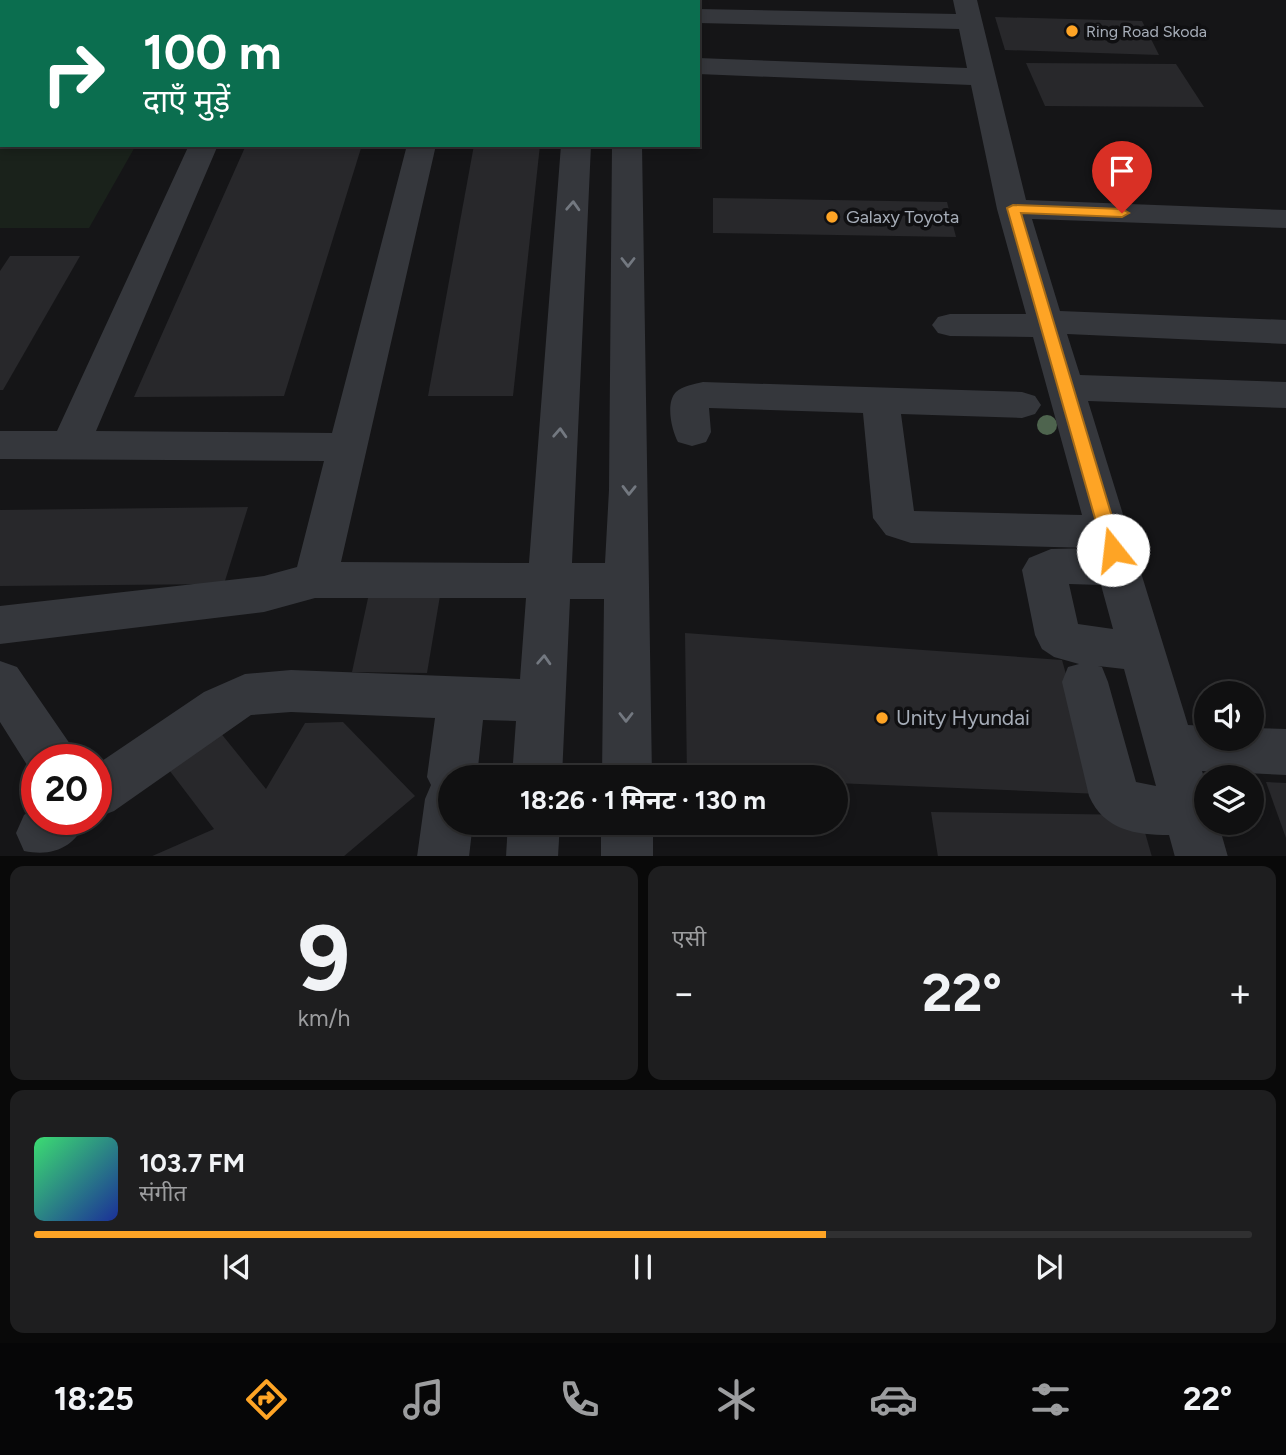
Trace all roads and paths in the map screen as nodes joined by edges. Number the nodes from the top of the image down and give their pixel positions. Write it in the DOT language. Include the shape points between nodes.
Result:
graph roads {
  1 [pos="967,11"];
  2 [pos="700,16"];
  3 [pos="915,48"];
  4 [pos="700,66"];
  5 [pos="983,78"];
  6 [pos="203,147"];
  7 [pos="422,147"];
  8 [pos="576,147"];
  9 [pos="627,147"];
  10 [pos="1013,208"];
  11 [pos="1286,219"];
  12 [pos="1047,324"];
  13 [pos="950,325"];
  14 [pos="1286,332"];
  15 [pos="736,375"];
  16 [pos="1065,388"];
  17 [pos="1286,395"];
  18 [pos="880,400"];
  19 [pos="1022,405"];
  20 [pos="692,432"];
  21 [pos="0,445"];
  22 [pos="70,446"];
  23 [pos="347,447"];
  24 [pos="1113,550"];
  25 [pos="315,580"];
  26 [pos="548,581"];
  27 [pos="626,581"];
  28 [pos="3,634"];
  29 [pos="1142,652"];
  30 [pos="0,682"];
  31 [pos="1085,682"];
  32 [pos="462,697"];
  33 [pos="542,701"];
  34 [pos="41,744"];
  35 [pos="1170,747"];
  36 [pos="1286,752"];
  37 [pos="454,765"];
  38 [pos="538,765"];
  39 [pos="627,765"];
  40 [pos="112,783"];
  41 [pos="1189,810"];
  42 [pos="446,835"];
  43 [pos="533,835"];
  44 [pos="627,835"];
  45 [pos="443,856"];
  46 [pos="532,856"];
  47 [pos="627,856"];
  48 [pos="1202,856"];
  1 -- 3 [label="street"];
  1 -- 5 [label="street"];
  2 -- 3 [label="street"];
  3 -- 4 [label="street"];
  3 -- 5 [label="street"];
  5 -- 10 [label="street"];
  6 -- 22 [label="street"];
  7 -- 23 [label="street"];
  26 -- 8 [label="street, one-way"];
  9 -- 27 [label="street, one-way"];
  10 -- 11 [label="street"];
  10 -- 12 [label="street"];
  12 -- 13 [label="street"];
  12 -- 14 [label="street"];
  12 -- 16 [label="street"];
  15 -- 16 [label="street"];
  16 -- 17 [label="street"];
  16 -- 24 [label="street"];
  18 -- 19 [label="street"];
  18 -- 20 [label="street" via="698,396 690,401"];
  18 -- 24 [label="street" via="894,518 901,524"];
  21 -- 22 [label="street"];
  22 -- 23 [label="street"];
  23 -- 25 [label="street"];
  24 -- 29 [label="street"];
  24 -- 29 [label="street" via="1044,570 1058,635 1070,643"];
  25 -- 26 [label="street"];
  25 -- 28 [label="street" via="264,594"];
  26 -- 27 [label="street"];
  33 -- 26 [label="street, one-way"];
  27 -- 39 [label="street, one-way"];
  29 -- 35 [label="street"];
  30 -- 34 [label="street"];
  31 -- 41 [label="street" via="1114,796 1131,807"];
  32 -- 33 [label="street"];
  32 -- 37 [label="street"];
  32 -- 40 [label="street" via="291,691 245,695 220,707"];
  33 -- 38 [label="street"];
  35 -- 36 [label="street"];
  35 -- 41 [label="street"];
  41 -- 48 [label="street"];
  42 -- 45 [label="street"];
  43 -- 46 [label="street"];
  44 -- 47 [label="street"];
}
